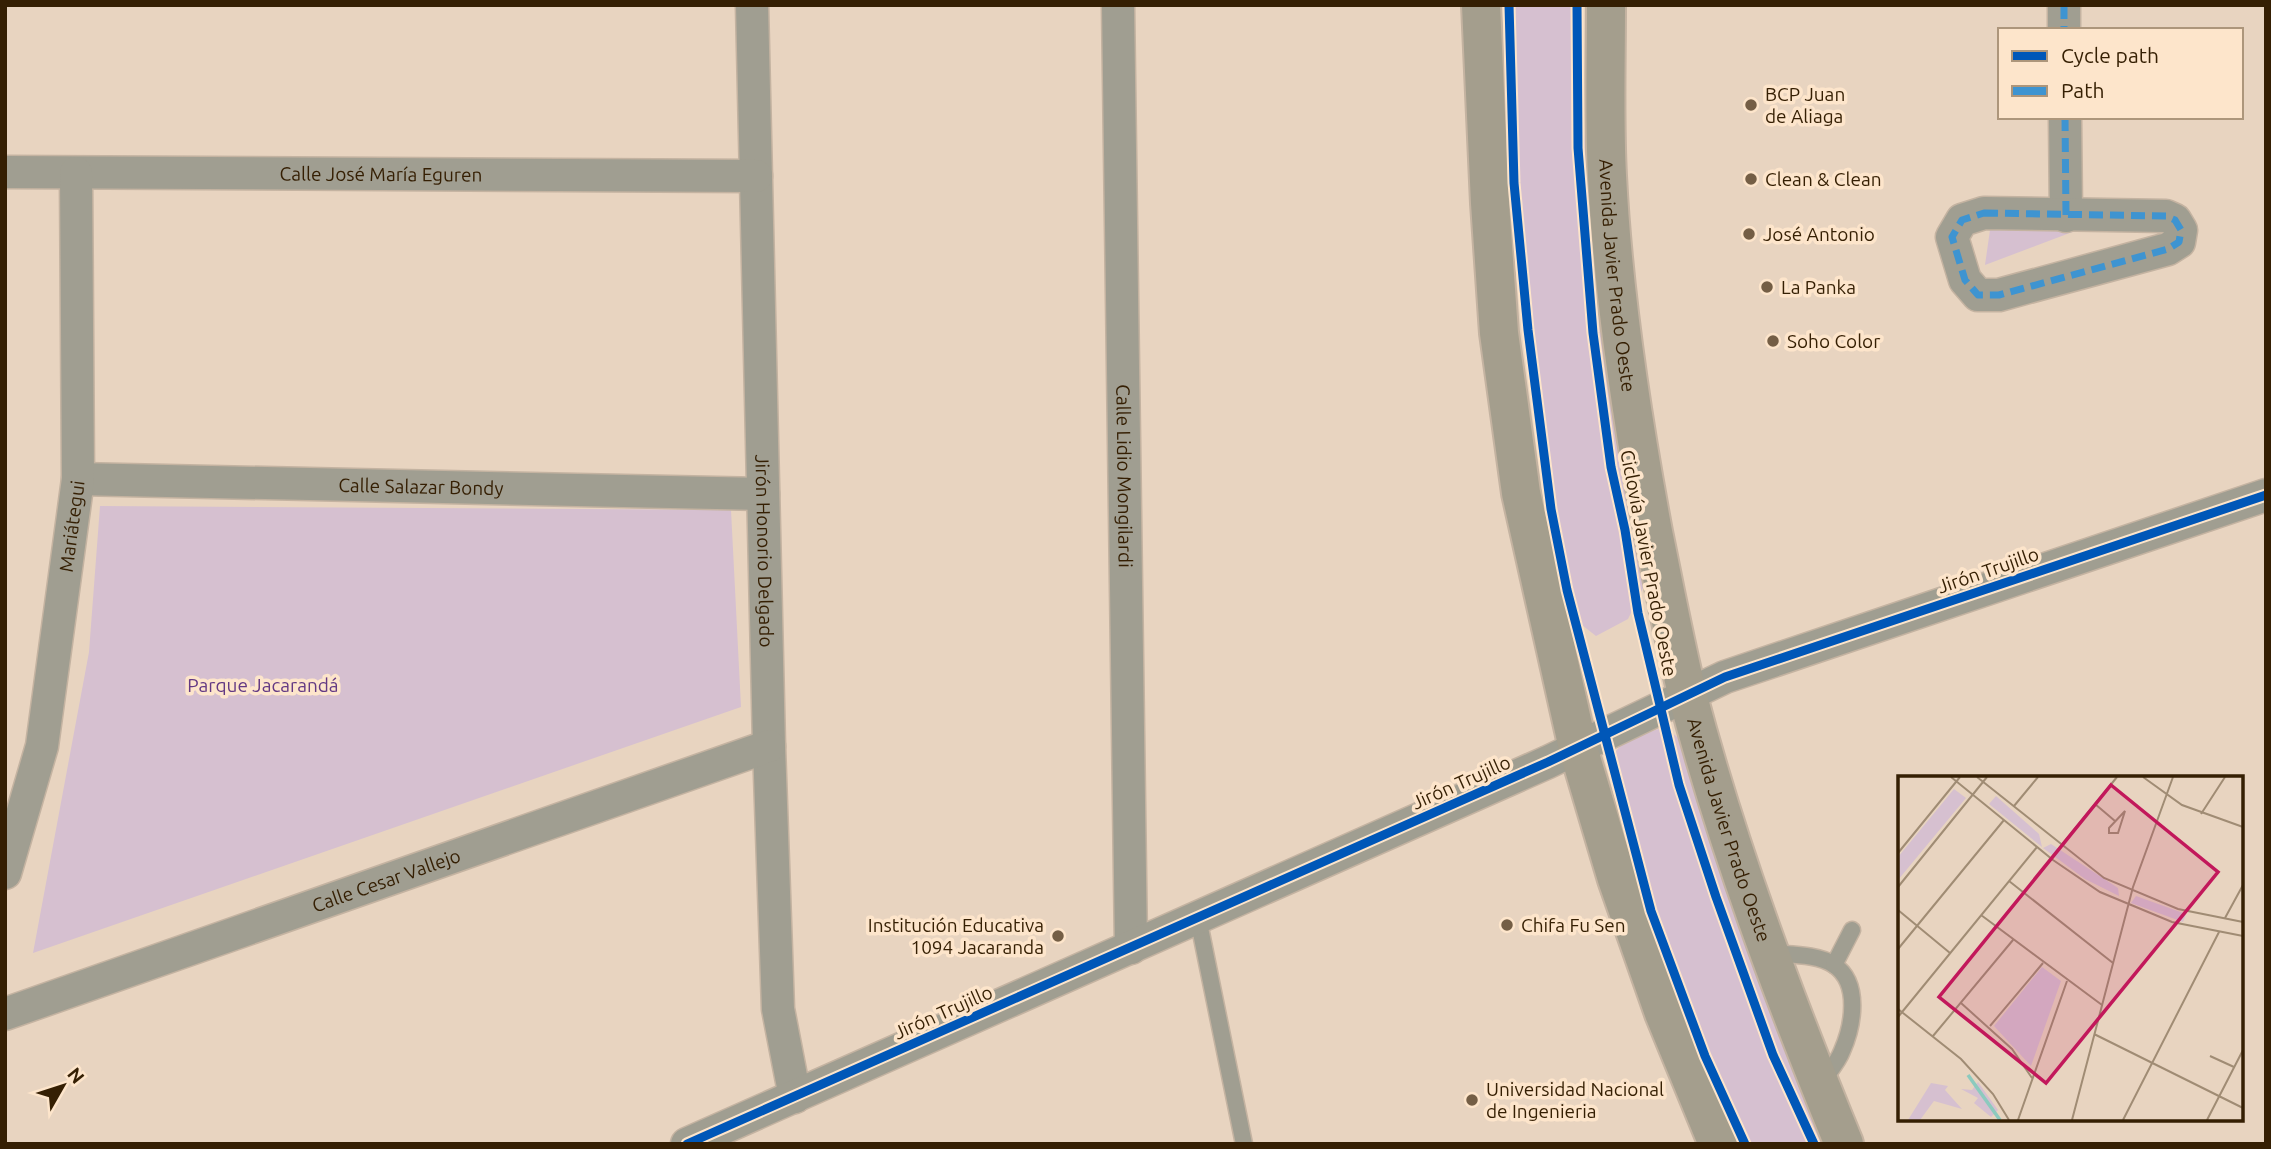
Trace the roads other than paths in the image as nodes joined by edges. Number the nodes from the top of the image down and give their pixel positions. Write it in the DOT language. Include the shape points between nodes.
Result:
graph roads {
  1 [pos="752,5"];
  2 [pos="1118,5"];
  3 [pos="1481,5"];
  4 [pos="1606,5"];
  5 [pos="2064,5"];
  6 [pos="2064,28"];
  7 [pos="2065,119"];
  8 [pos="5,172"];
  9 [pos="76,173"];
  10 [pos="756,176"];
  11 [pos="2066,216"];
  12 [pos="78,479"];
  13 [pos="763,494"];
  14 [pos="2266,495"];
  15 [pos="1688,694"];
  16 [pos="769,746"];
  17 [pos="1578,748"];
  18 [pos="5,873"];
  19 [pos="1198,918"];
  20 [pos="1852,930"];
  21 [pos="1131,948"];
  22 [pos="1770,953"];
  23 [pos="1834,965"];
  24 [pos="5,1014"];
  25 [pos="1820,1085"];
  26 [pos="795,1097"];
  27 [pos="687,1144"];
  28 [pos="1244,1144"];
  29 [pos="1718,1144"];
  30 [pos="1844,1144"];
  1 -- 10 [label="street, Jirón Honorio Delgado"];
  2 -- 21 [label="street, Calle Lidio Mongilardi"];
  3 -- 17 [label="main road" via="1499,334 1521,492"];
  4 -- 15 [label="main road, Avenida Javier Prado Oeste" via="1606,174 1618,309 1637,444"];
  5 -- 6 [label="street"];
  7 -- 11 [label="street"];
  8 -- 9 [label="street, Calle José María Eguren"];
  9 -- 10 [label="street, Calle José María Eguren"];
  9 -- 12 [label="street, Mariátegui"];
  10 -- 13 [label="street, Jirón Honorio Delgado"];
  11 -- 11 [label="street" via="2166,216 2181,230 2179,242 2168,249 1999,295 1978,295 1965,279 1952,237 1962,220 1984,213"];
  12 -- 13 [label="street, Calle Salazar Bondy"];
  12 -- 18 [label="street, Mariátegui" via="42,746"];
  13 -- 16 [label="street, Jirón Honorio Delgado"];
  14 -- 15 [label="street, Jirón Trujillo" via="1738,672"];
  15 -- 17 [label="street, Jirón Trujillo"];
  15 -- 22 [label="main road, Avenida Javier Prado Oeste"];
  16 -- 24 [label="street, Calle Cesar Vallejo"];
  16 -- 26 [label="street, Jirón Honorio Delgado" via="778,1009"];
  17 -- 19 [label="street, Jirón Trujillo"];
  17 -- 29 [label="main road" via="1664,1013"];
  19 -- 21 [label="street, Jirón Trujillo"];
  19 -- 28 [label="lane"];
  20 -- 23 [label="lane"];
  21 -- 26 [label="street, Jirón Trujillo"];
  22 -- 23 [label="lane" via="1821,959"];
  22 -- 25 [label="main road, Avenida Javier Prado Oeste"];
  23 -- 25 [label="lane" via="1852,991 1851,1018 1842,1052"];
  25 -- 30 [label="main road, Avenida Javier Prado Oeste"];
  26 -- 27 [label="street, Jirón Trujillo"];
}
